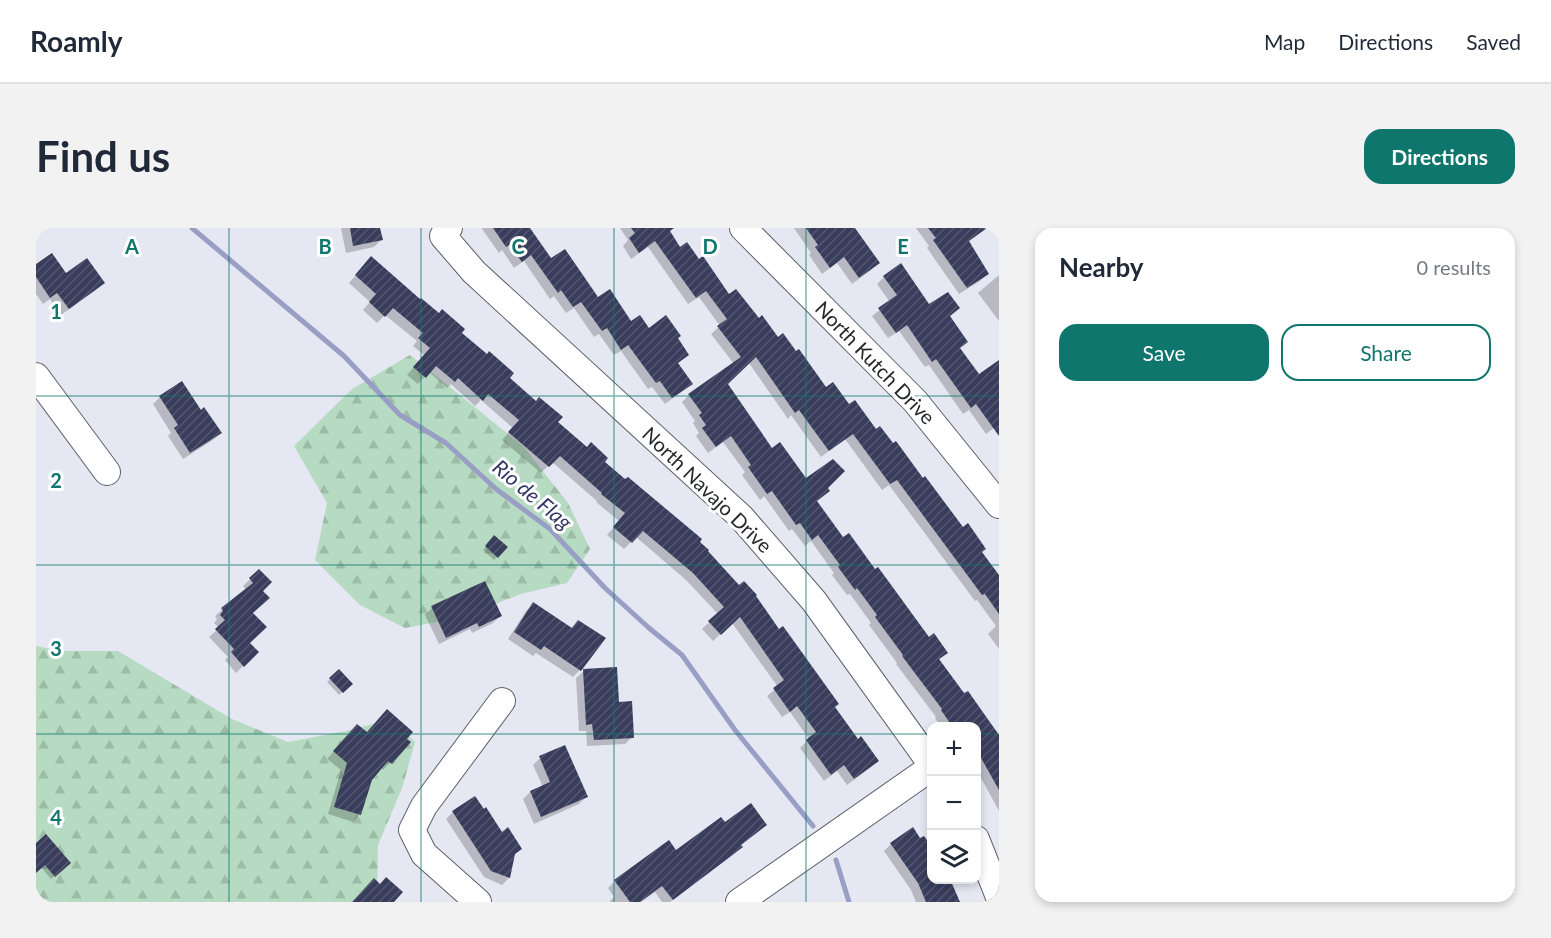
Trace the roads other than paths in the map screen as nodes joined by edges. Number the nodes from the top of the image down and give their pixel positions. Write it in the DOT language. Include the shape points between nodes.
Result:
graph roads {
  1 [pos="449,228"];
  2 [pos="742,228"];
  3 [pos="36,376"];
  4 [pos="107,471"];
  5 [pos="999,505"];
  6 [pos="502,701"];
  7 [pos="927,759"];
  8 [pos="927,770"];
  9 [pos="981,852"];
  10 [pos="999,897"];
  11 [pos="478,902"];
  12 [pos="739,902"];
  1 -- 7 [label="street, North Navajo Drive" via="443,236 474,272 741,517 814,601"];
  2 -- 5 [label="street, North Kutch Drive" via="915,401"];
  3 -- 4 [label="street"];
  6 -- 11 [label="street" via="424,806 412,830 424,854"];
  8 -- 12 [label="street"];
  9 -- 10 [label="street"];
}
